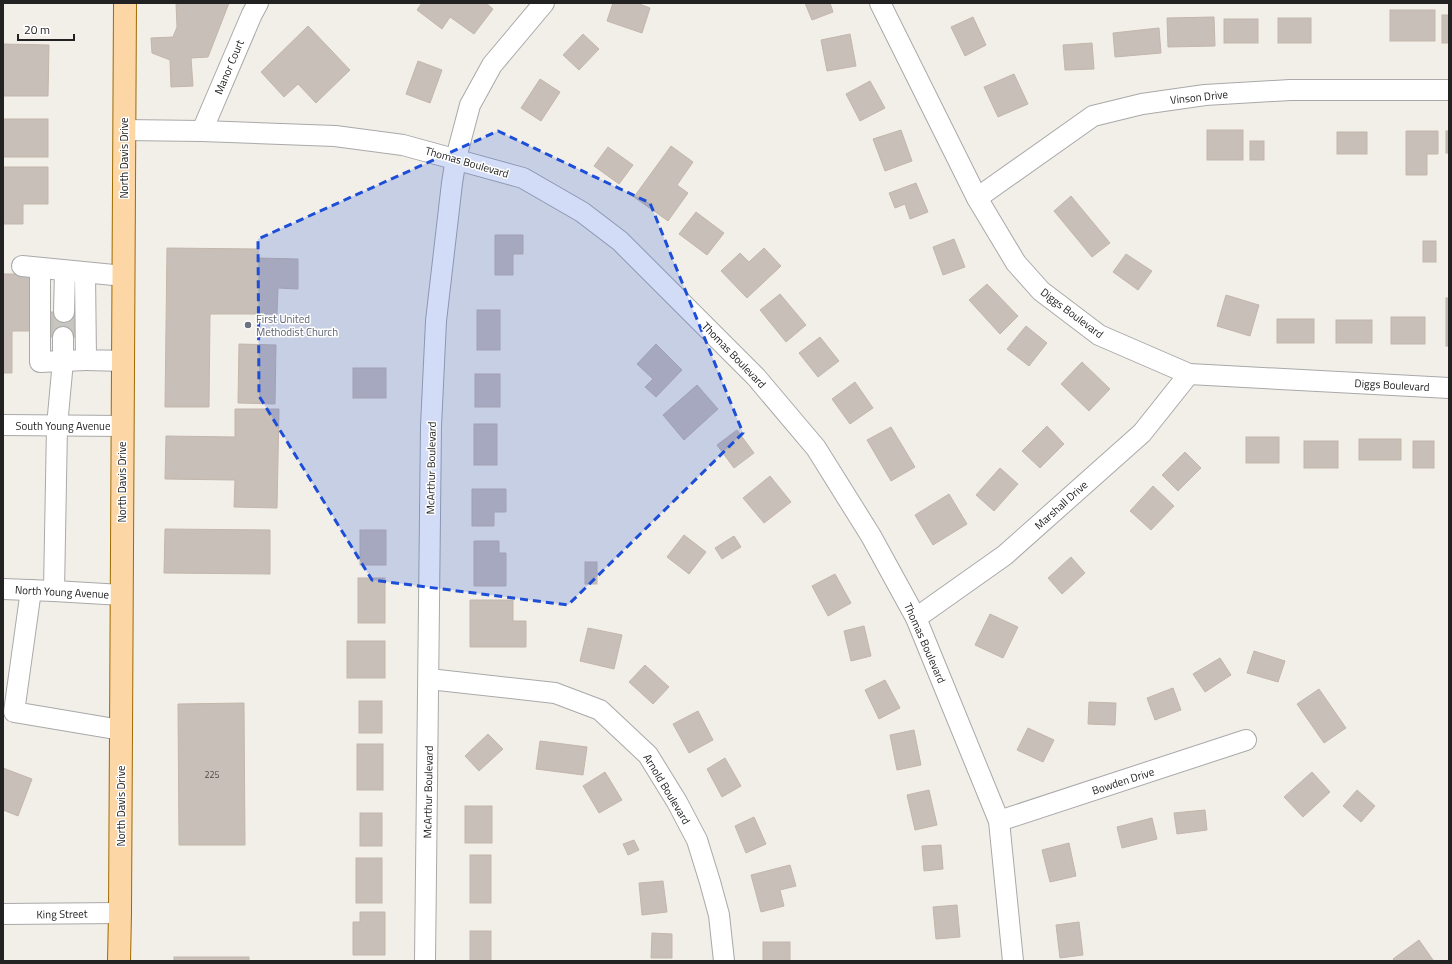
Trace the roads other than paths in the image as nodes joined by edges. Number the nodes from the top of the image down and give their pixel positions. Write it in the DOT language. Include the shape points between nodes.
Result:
graph roads {
  1 [pos="125,3"];
  2 [pos="258,3"];
  3 [pos="544,3"];
  4 [pos="880,3"];
  5 [pos="1449,90"];
  6 [pos="124,130"];
  7 [pos="202,131"];
  8 [pos="456,158"];
  9 [pos="977,198"];
  10 [pos="65,271"];
  11 [pos="85,273"];
  12 [pos="124,276"];
  13 [pos="64,312"];
  14 [pos="63,337"];
  15 [pos="86,360"];
  16 [pos="63,361"];
  17 [pos="123,361"];
  18 [pos="1189,374"];
  19 [pos="1449,388"];
  20 [pos="3,425"];
  21 [pos="57,426"];
  22 [pos="123,426"];
  23 [pos="3,589"];
  24 [pos="31,590"];
  25 [pos="54,591"];
  26 [pos="122,595"];
  27 [pos="916,618"];
  28 [pos="429,679"];
  29 [pos="121,730"];
  30 [pos="1246,740"];
  31 [pos="999,821"];
  32 [pos="120,913"];
  33 [pos="3,914"];
  34 [pos="119,961"];
  35 [pos="425,961"];
  36 [pos="724,961"];
  37 [pos="1013,961"];
  1 -- 6 [label="main road, North Davis Drive"];
  2 -- 7 [label="street, Manor Court"];
  3 -- 8 [label="street, McArthur Boulevard" via="492,64 470,105"];
  4 -- 9 [label="street, Diggs Boulevard"];
  5 -- 9 [label="street, Vinson Drive" via="1290,90 1205,95 1142,104 1093,116"];
  6 -- 7 [label="street, Thomas Boulevard"];
  6 -- 12 [label="main road, North Davis Drive"];
  7 -- 8 [label="street, Thomas Boulevard" via="335,136 403,144"];
  8 -- 27 [label="street, Thomas Boulevard" via="522,178 582,212 620,241 682,301 756,377 816,448 871,536"];
  8 -- 28 [label="street, McArthur Boulevard" via="436,321 431,426"];
  9 -- 18 [label="street, Diggs Boulevard" via="1016,263 1041,291 1099,335"];
  10 -- 11 [label="street"];
  10 -- 13 [label="street"];
  10 -- 16 [label="street" via="31,267 40,362"];
  11 -- 12 [label="street"];
  11 -- 15 [label="street"];
  12 -- 17 [label="main road, North Davis Drive"];
  14 -- 16 [label="street"];
  15 -- 16 [label="street"];
  15 -- 17 [label="street"];
  16 -- 21 [label="street"];
  17 -- 22 [label="main road, North Davis Drive"];
  18 -- 19 [label="street, Diggs Boulevard"];
  18 -- 27 [label="street, Marshall Drive" via="1142,433 1005,555"];
  20 -- 21 [label="street, South Young Avenue"];
  21 -- 22 [label="street, South Young Avenue"];
  21 -- 25 [label="street"];
  22 -- 26 [label="main road, North Davis Drive"];
  23 -- 24 [label="street, North Young Avenue"];
  24 -- 25 [label="street, North Young Avenue"];
  24 -- 29 [label="street" via="14,712"];
  25 -- 26 [label="street, North Young Avenue"];
  26 -- 29 [label="main road, North Davis Drive"];
  27 -- 31 [label="street, Thomas Boulevard"];
  28 -- 35 [label="street, McArthur Boulevard"];
  28 -- 36 [label="street, Arnold Boulevard" via="555,692 600,710 648,755 677,802 696,840 719,915"];
  29 -- 32 [label="main road, North Davis Drive"];
  30 -- 31 [label="street, Bowden Drive"];
  31 -- 37 [label="street, Thomas Boulevard"];
  32 -- 33 [label="street, King Street"];
  32 -- 34 [label="main road, North Davis Drive"];
}
